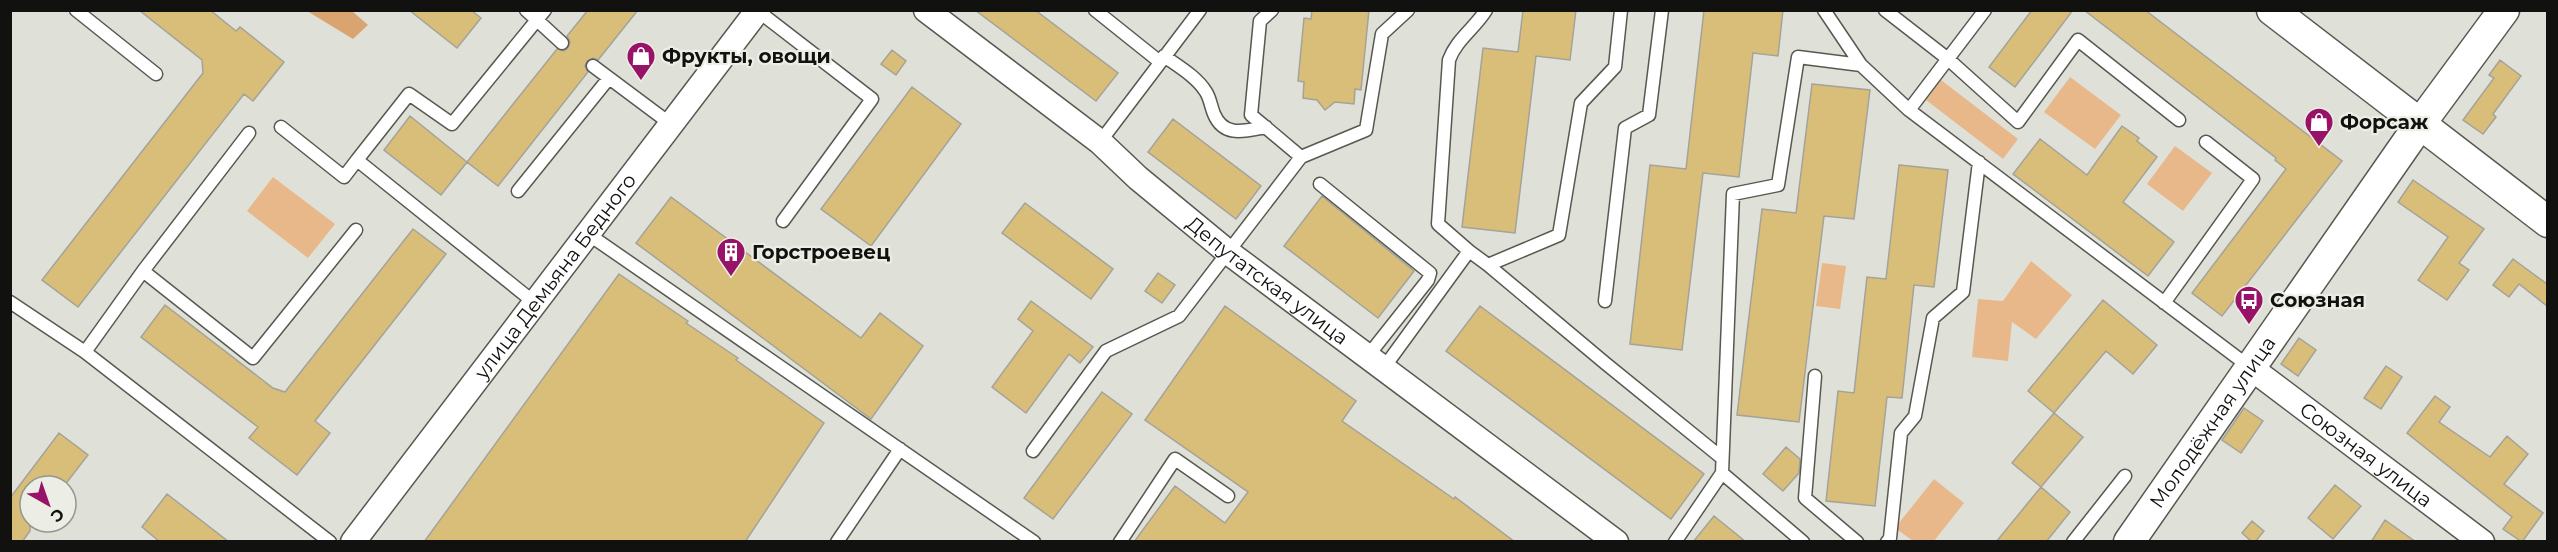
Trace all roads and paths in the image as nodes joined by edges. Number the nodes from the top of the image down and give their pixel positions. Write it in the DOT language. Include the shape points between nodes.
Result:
graph roads {
  1 [pos="76,10"];
  2 [pos="526,10"];
  3 [pos="926,10"];
  4 [pos="1095,10"];
  5 [pos="1200,10"];
  6 [pos="1272,10"];
  7 [pos="1408,10"];
  8 [pos="1486,10"];
  9 [pos="1621,10"];
  10 [pos="1662,10"];
  11 [pos="1824,10"];
  12 [pos="1885,10"];
  13 [pos="1985,10"];
  14 [pos="2272,10"];
  15 [pos="2504,10"];
  16 [pos="758,11"];
  17 [pos="541,16"];
  18 [pos="562,43"];
  19 [pos="1162,59"];
  20 [pos="1948,59"];
  21 [pos="1861,65"];
  22 [pos="593,66"];
  23 [pos="156,74"];
  24 [pos="609,78"];
  25 [pos="1909,110"];
  26 [pos="2179,120"];
  27 [pos="2420,124"];
  28 [pos="672,125"];
  29 [pos="280,127"];
  30 [pos="1266,127"];
  31 [pos="249,133"];
  32 [pos="1100,142"];
  33 [pos="2206,142"];
  34 [pos="1300,157"];
  35 [pos="357,160"];
  36 [pos="1979,162"];
  37 [pos="1320,184"];
  38 [pos="518,191"];
  39 [pos="783,221"];
  40 [pos="2547,222"];
  41 [pos="356,230"];
  42 [pos="588,234"];
  43 [pos="1469,251"];
  44 [pos="1229,253"];
  45 [pos="1488,265"];
  46 [pos="143,271"];
  47 [pos="1605,301"];
  48 [pos="10,302"];
  49 [pos="535,303"];
  50 [pos="2164,303"];
  51 [pos="85,352"];
  52 [pos="1375,363"];
  53 [pos="2251,368"];
  54 [pos="1815,376"];
  55 [pos="900,449"];
  56 [pos="1034,451"];
  57 [pos="1722,458"];
  58 [pos="1722,473"];
  59 [pos="2125,476"];
  60 [pos="1228,496"];
  61 [pos="330,542"];
  62 [pos="353,542"];
  63 [pos="837,542"];
  64 [pos="1034,542"];
  65 [pos="1120,542"];
  66 [pos="1616,542"];
  67 [pos="1675,542"];
  68 [pos="1803,542"];
  69 [pos="1857,542"];
  70 [pos="1887,542"];
  71 [pos="2073,542"];
  72 [pos="2129,542"];
  73 [pos="2482,542"];
  1 -- 23 [label="lane"];
  2 -- 17 [label="lane"];
  3 -- 32 [label="street, Депутатская улица"];
  4 -- 19 [label="lane"];
  5 -- 19 [label="lane"];
  6 -- 30 [label="lane" via="1260,21 1251,115"];
  7 -- 34 [label="lane" via="1382,34 1366,130"];
  8 -- 43 [label="lane" via="1449,60 1438,224"];
  9 -- 45 [label="lane" via="1615,67 1581,103 1559,235"];
  10 -- 47 [label="lane" via="1649,116 1625,128"];
  11 -- 21 [label="lane"];
  12 -- 20 [label="lane"];
  13 -- 20 [label="lane"];
  14 -- 27 [label="street"];
  15 -- 27 [label="street, Молодёжная улица"];
  16 -- 28 [label="street, улица Демьяна Бедного"];
  16 -- 39 [label="lane" via="872,99"];
  17 -- 18 [label="lane"];
  17 -- 35 [label="lane" via="452,124 409,94"];
  19 -- 30 [label="lane" via="1207,93 1221,126 1241,132"];
  19 -- 32 [label="lane"];
  20 -- 25 [label="lane"];
  20 -- 26 [label="lane" via="2018,122 2078,40"];
  21 -- 25 [label="lane"];
  21 -- 57 [label="lane" via="1798,57 1778,185 1733,194"];
  22 -- 24 [label="lane"];
  24 -- 28 [label="lane"];
  24 -- 38 [label="lane"];
  25 -- 36 [label="lane"];
  27 -- 40 [label="street"];
  27 -- 53 [label="street, Молодёжная улица"];
  28 -- 42 [label="street, улица Демьяна Бедного"];
  29 -- 35 [label="lane" via="344,177"];
  30 -- 34 [label="lane"];
  31 -- 46 [label="lane"];
  32 -- 44 [label="street, Депутатская улица"];
  33 -- 50 [label="lane" via="2253,179"];
  34 -- 44 [label="lane"];
  35 -- 49 [label="lane"];
  36 -- 50 [label="lane"];
  36 -- 70 [label="lane" via="1963,292 1933,318 1916,416 1901,433"];
  37 -- 52 [label="lane" via="1430,273"];
  41 -- 46 [label="lane" via="253,358"];
  42 -- 49 [label="street, улица Демьяна Бедного"];
  42 -- 55 [label="lane"];
  43 -- 45 [label="lane"];
  43 -- 52 [label="lane"];
  44 -- 52 [label="street, Депутатская улица"];
  44 -- 56 [label="lane" via="1179,316 1106,351"];
  45 -- 57 [label="lane"];
  46 -- 51 [label="lane"];
  48 -- 51 [label="lane"];
  49 -- 62 [label="street, улица Демьяна Бедного"];
  50 -- 53 [label="lane"];
  51 -- 61 [label="lane"];
  52 -- 66 [label="street, Депутатская улица"];
  53 -- 72 [label="street, Молодёжная улица"];
  53 -- 73 [label="street, Союзная улица"];
  54 -- 69 [label="lane" via="1804,498"];
  55 -- 63 [label="lane"];
  55 -- 64 [label="lane"];
  57 -- 58 [label="lane"];
  58 -- 67 [label="lane"];
  58 -- 68 [label="lane"];
  59 -- 71 [label="lane"];
  60 -- 65 [label="lane" via="1175,459"];
}
